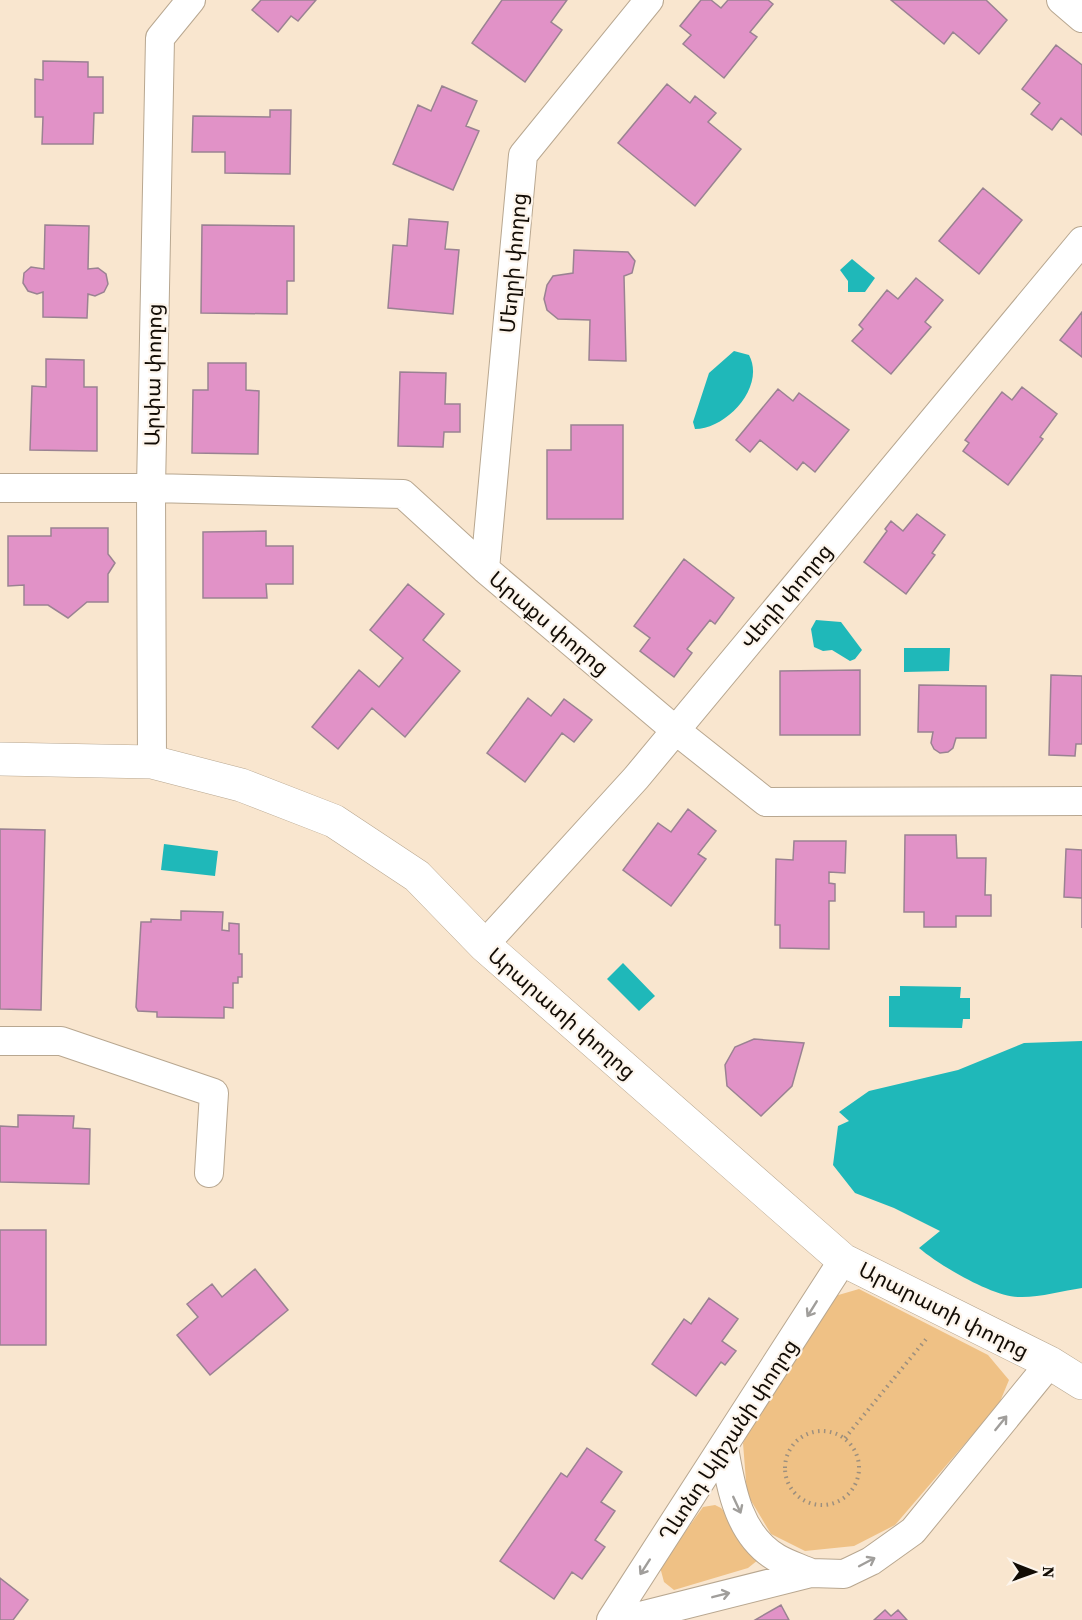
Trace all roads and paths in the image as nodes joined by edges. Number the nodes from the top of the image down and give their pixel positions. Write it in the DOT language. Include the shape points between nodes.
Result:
graph roads {
  1 [pos="191,0"];
  2 [pos="649,0"];
  3 [pos="1061,0"];
  4 [pos="1082,18"];
  5 [pos="1082,241"];
  6 [pos="0,488"];
  7 [pos="151,488"];
  8 [pos="485,569"];
  9 [pos="675,729"];
  10 [pos="0,759"];
  11 [pos="152,762"];
  12 [pos="1082,801"];
  13 [pos="484,945"];
  14 [pos="0,1041"];
  15 [pos="209,1173"];
  16 [pos="843,1260"];
  17 [pos="947,1311"];
  18 [pos="1050,1363"];
  19 [pos="1082,1383"];
  20 [pos="845,1438"];
  21 [pos="724,1448"];
  22 [pos="811,1573"];
  23 [pos="611,1620"];
  24 [pos="624,1620"];
  1 -- 7 [label="street, Արփա փողոց" via="160,38"];
  2 -- 8 [label="street, Մեղրի փողոց" via="524,155"];
  3 -- 4 [label="street"];
  5 -- 9 [label="street, Վեդի փողոց"];
  6 -- 7 [label="street, Արաքս փողոց"];
  7 -- 8 [label="street, Արաքս փողոց" via="403,494"];
  7 -- 11 [label="street, Արփա փողոց"];
  8 -- 9 [label="street, Արաքս փողոց"];
  9 -- 12 [label="street, Արաքս փողոց" via="766,802"];
  9 -- 13 [label="street, Վեդի փողոց" via="636,778"];
  10 -- 11 [label="street, Արարատի փողոց"];
  11 -- 13 [label="street, Արարատի փողոց" via="241,785 334,821 417,876"];
  13 -- 16 [label="street, Արարատի փողոց"];
  14 -- 15 [label="street" via="61,1041 214,1094"];
  16 -- 17 [label="street, Արարատի փողոց"];
  16 -- 21 [label="street, Ղևոնդ Ալիշանի փողոց, one-way"];
  17 -- 18 [label="street, Արարատի փողոց"];
  17 -- 20 [label="path"];
  18 -- 19 [label="street, Արարատի փողոց"];
  22 -- 18 [label="street, one-way" via="844,1574 871,1561 913,1531"];
  20 -- 20 [label="path" via="821,1431 798,1440 790,1449 785,1473 796,1495 818,1505 841,1501 851,1492 857,1482 859,1464"];
  21 -- 22 [label="street, one-way" via="732,1494 751,1534 776,1557"];
  21 -- 23 [label="street, Ղևոնդ Ալիշանի փողոց, one-way"];
  24 -- 22 [label="street, one-way"];
}
